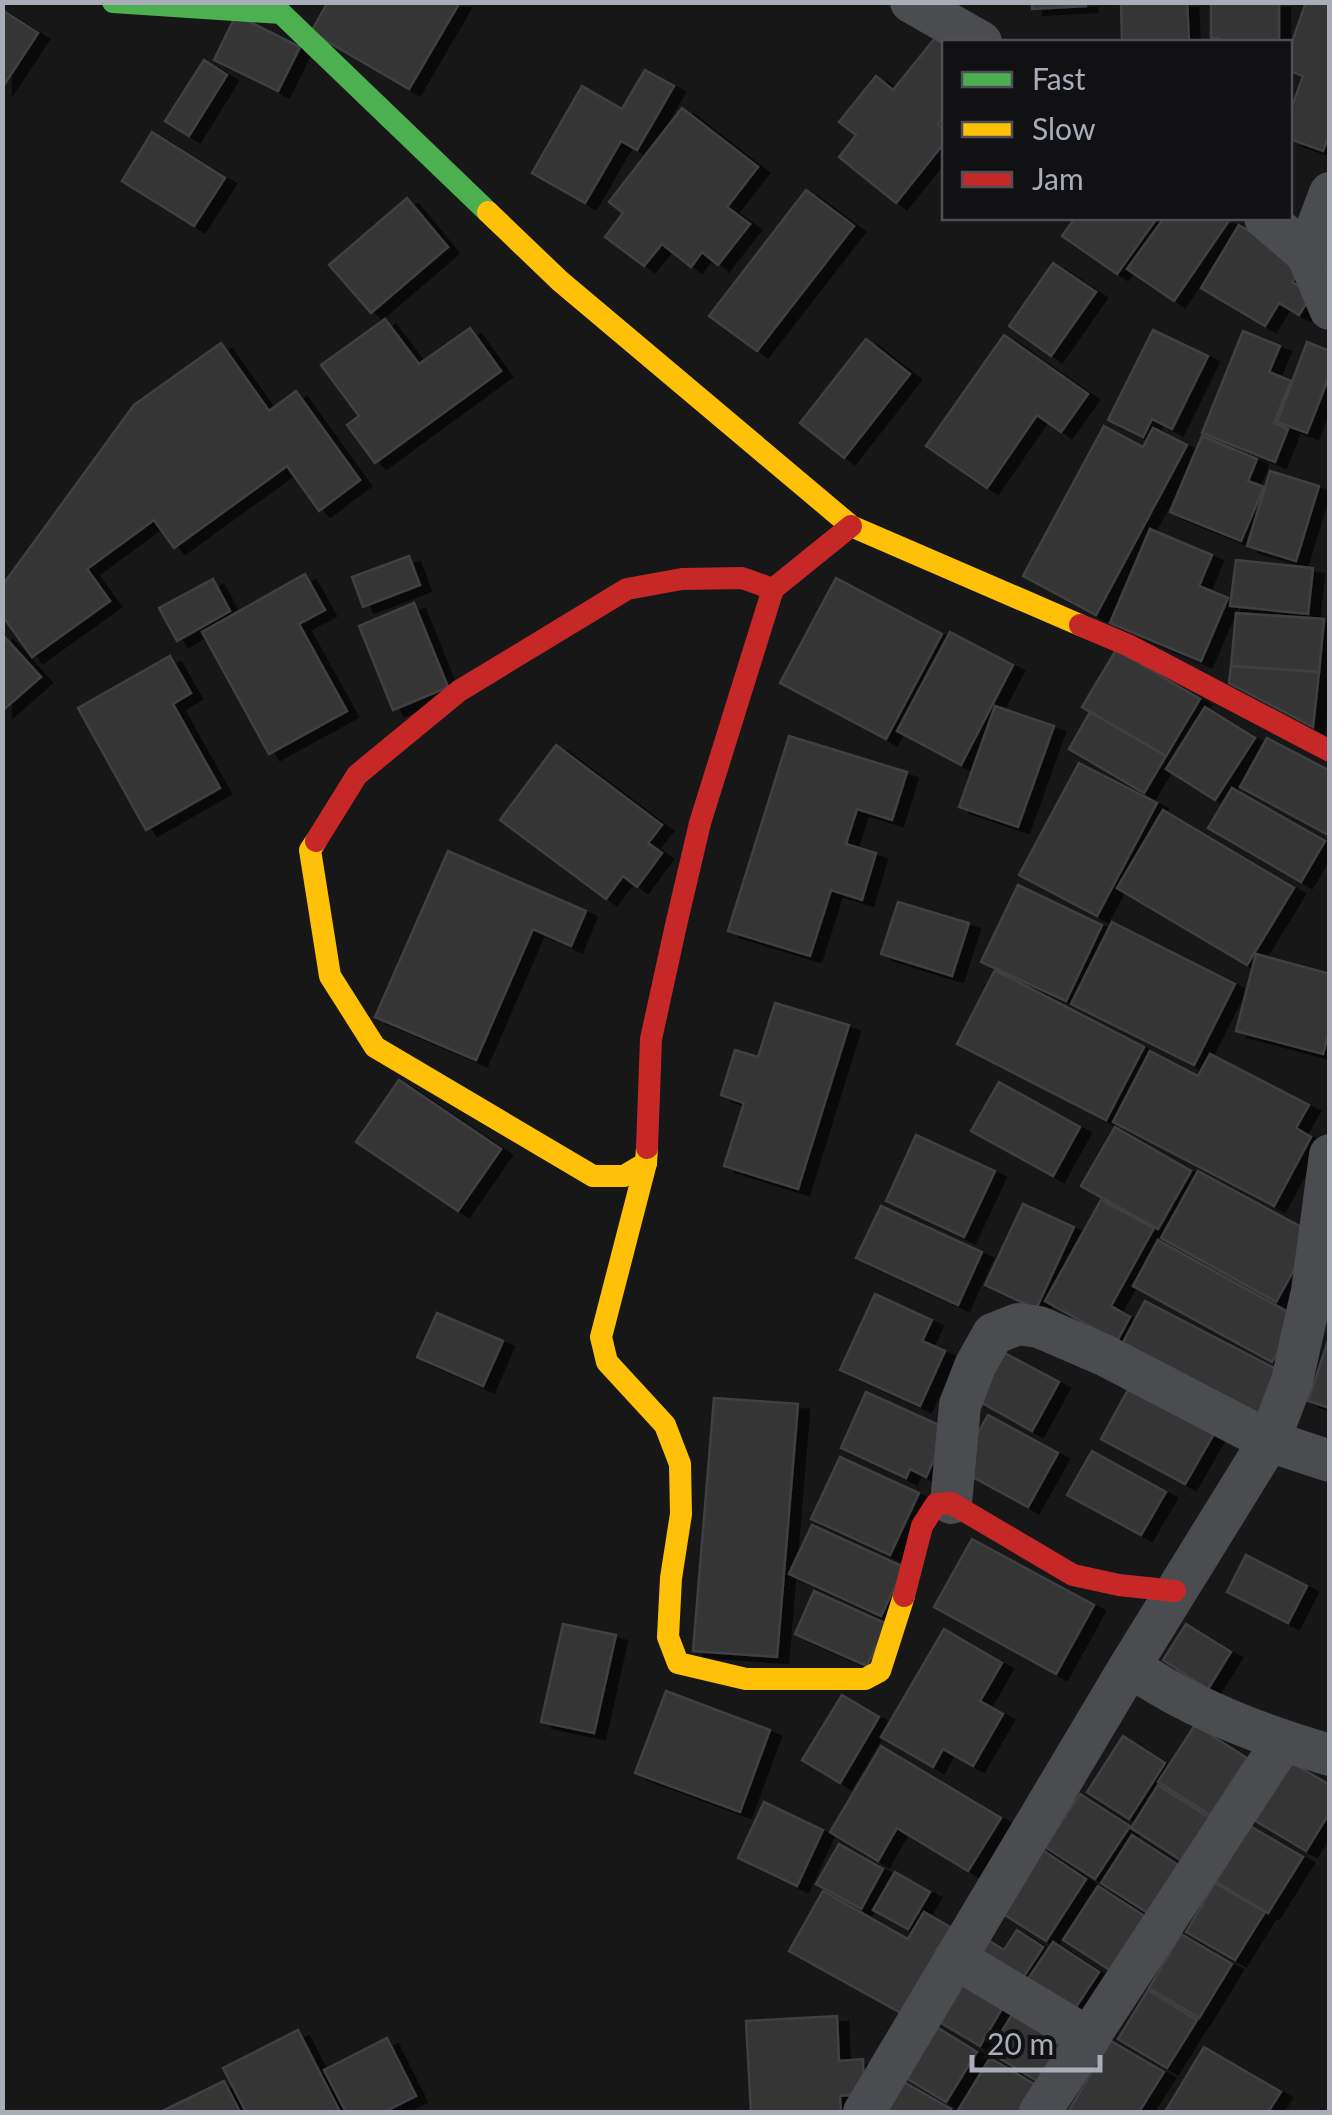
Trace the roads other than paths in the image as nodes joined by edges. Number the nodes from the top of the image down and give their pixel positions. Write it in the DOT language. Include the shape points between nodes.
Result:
graph roads {
  1 [pos="112,2"];
  2 [pos="912,2"];
  3 [pos="284,8"];
  4 [pos="978,40"];
  5 [pos="1330,192"];
  6 [pos="1267,220"];
  7 [pos="1307,254"];
  8 [pos="1330,309"];
  9 [pos="852,526"];
  10 [pos="774,589"];
  11 [pos="1330,716"];
  12 [pos="1329,751"];
  13 [pos="1330,1155"];
  14 [pos="646,1163"];
  15 [pos="1269,1441"];
  16 [pos="1330,1461"];
  17 [pos="951,1503"];
  18 [pos="1176,1592"];
  19 [pos="1130,1666"];
  20 [pos="1283,1741"];
  21 [pos="1330,1755"];
  22 [pos="955,1958"];
  23 [pos="1089,2038"];
  24 [pos="864,2112"];
  25 [pos="1040,2112"];
  1 -- 3 [label="street"];
  2 -- 4 [label="street"];
  3 -- 9 [label="street" via="560,281"];
  5 -- 7 [label="street"];
  6 -- 7 [label="street"];
  7 -- 8 [label="street"];
  9 -- 10 [label="street"];
  9 -- 12 [label="street" via="1130,646"];
  10 -- 14 [label="street" via="700,823 676,925 651,1039"];
  10 -- 14 [label="street" via="742,578 627,589 458,691 357,774 310,850 330,976 375,1047 593,1176 624,1176"];
  11 -- 12 [label="street"];
  13 -- 15 [label="street" via="1312,1291 1292,1382"];
  14 -- 17 [label="street" via="601,1338 607,1362 664,1425 680,1464 668,1638 678,1663 710,1676 873,1676 893,1636 922,1526 936,1504"];
  15 -- 16 [label="street"];
  15 -- 17 [label="street" via="1104,1355 1018,1324 993,1334 974,1366 960,1405"];
  15 -- 18 [label="street"];
  17 -- 18 [label="street" via="1073,1574"];
  18 -- 19 [label="street"];
  19 -- 20 [label="street" via="1164,1690"];
  19 -- 22 [label="street"];
  20 -- 21 [label="street"];
  20 -- 23 [label="street"];
  22 -- 23 [label="street"];
  22 -- 24 [label="street"];
  23 -- 25 [label="street"];
}
